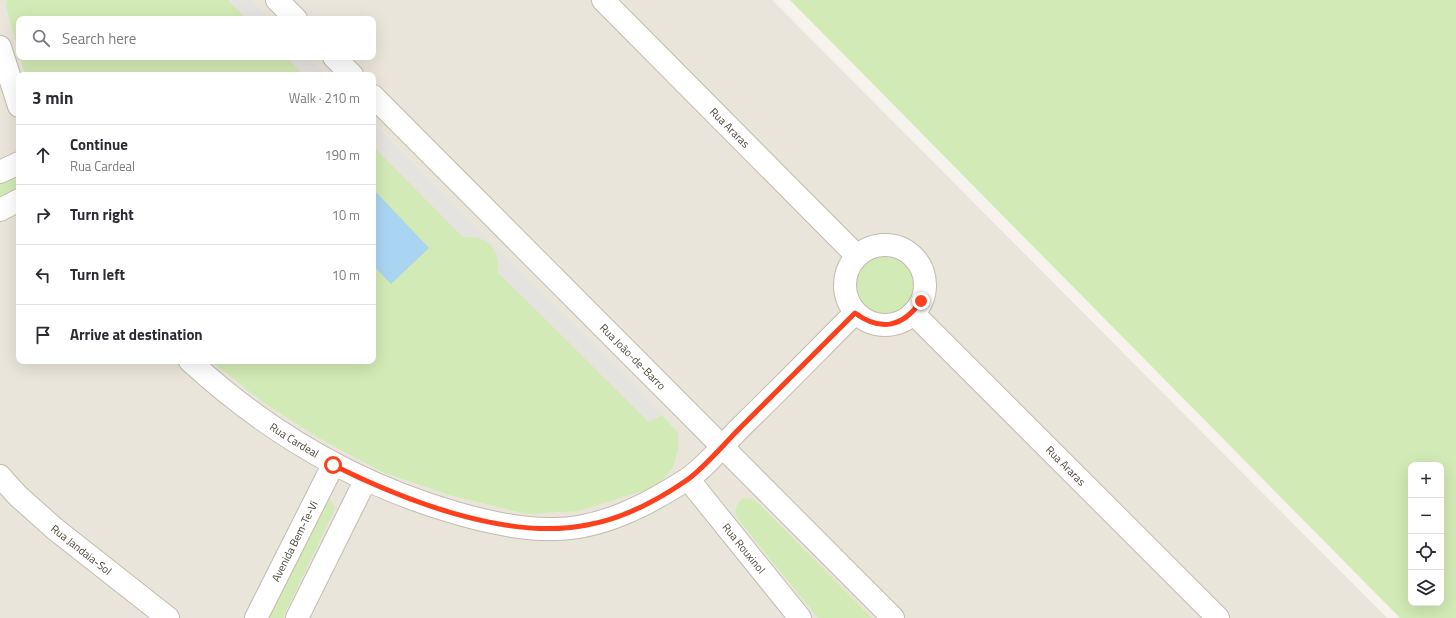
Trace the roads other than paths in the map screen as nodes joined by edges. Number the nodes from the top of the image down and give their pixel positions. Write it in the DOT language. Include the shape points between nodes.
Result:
graph roads {
  1 [pos="277,0"];
  2 [pos="603,0"];
  3 [pos="293,16"];
  4 [pos="0,47"];
  5 [pos="337,60"];
  6 [pos="349,72"];
  7 [pos="16,97"];
  8 [pos="376,99"];
  9 [pos="16,164"];
  10 [pos="0,172"];
  11 [pos="16,202"];
  12 [pos="0,210"];
  13 [pos="856,256"];
  14 [pos="855,313"];
  15 [pos="913,313"];
  16 [pos="194,364"];
  17 [pos="722,446"];
  18 [pos="333,465"];
  19 [pos="0,476"];
  20 [pos="688,479"];
  21 [pos="365,481"];
  22 [pos="168,618"];
  23 [pos="256,618"];
  24 [pos="297,618"];
  25 [pos="800,618"];
  26 [pos="893,618"];
  27 [pos="1218,618"];
  1 -- 3 [label="street"];
  2 -- 13 [label="street, Rua Araras"];
  4 -- 7 [label="street"];
  5 -- 6 [label="street"];
  8 -- 17 [label="street, Rua João-de-Barro"];
  9 -- 10 [label="street"];
  11 -- 12 [label="street"];
  13 -- 14 [label="street" via="847,272 844,290"];
  13 -- 15 [label="street" via="868,248 882,244 896,246 908,252 918,262 924,274 925,288 921,301"];
  14 -- 15 [label="street" via="878,324 903,320"];
  14 -- 17 [label="street, Rua Cardeal"];
  15 -- 27 [label="street, Rua Araras"];
  16 -- 18 [label="street, Rua Cardeal" via="252,412"];
  17 -- 20 [label="street, Rua Cardeal"];
  17 -- 26 [label="street, Rua João-de-Barro"];
  18 -- 21 [label="street, Rua Cardeal"];
  18 -- 23 [label="street, Avenida Bem-Te-Vi"];
  19 -- 22 [label="street, Rua Jandaia-Sol" via="55,529"];
  20 -- 21 [label="street, Rua Cardeal" via="644,505 617,516 587,525 554,529 485,521 432,506"];
  20 -- 25 [label="street, Rua Rouxinol"];
  21 -- 24 [label="street"];
}
